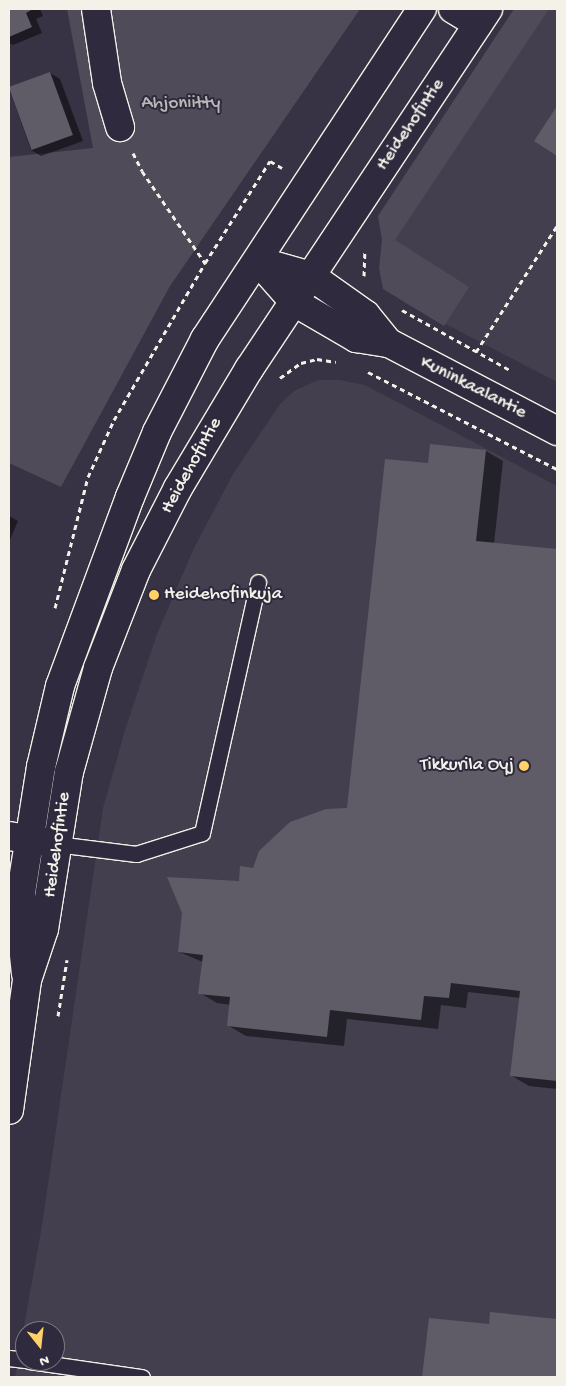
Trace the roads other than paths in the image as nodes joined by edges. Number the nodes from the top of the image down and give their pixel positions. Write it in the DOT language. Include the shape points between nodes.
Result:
graph roads {
  1 [pos="96,9"];
  2 [pos="422,9"];
  3 [pos="452,9"];
  4 [pos="483,16"];
  5 [pos="120,127"];
  6 [pos="258,261"];
  7 [pos="311,276"];
  8 [pos="294,302"];
  9 [pos="389,343"];
  10 [pos="557,431"];
  11 [pos="258,582"];
  12 [pos="19,837"];
  13 [pos="56,844"];
  14 [pos="27,980"];
  15 [pos="9,1110"];
  16 [pos="65,1366"];
  17 [pos="142,1377"];
  1 -- 5 [label="main road" via="107,83"];
  2 -- 6 [label="main road, Heidehofintie"];
  3 -- 4 [label="main road"];
  4 -- 7 [label="main road, Heidehofintie"];
  6 -- 7 [label="main road, Kuninkaalantie"];
  6 -- 8 [label="main road, Kuninkaalantie"];
  6 -- 12 [label="main road, Heidehofintie" via="205,339 157,432 130,497 60,686 41,767"];
  7 -- 8 [label="main road, Heidehofintie"];
  7 -- 9 [label="main road, Kuninkaalantie" via="366,315"];
  8 -- 9 [label="main road, Kuninkaalantie" via="356,338"];
  8 -- 13 [label="main road, Heidehofintie" via="248,369 188,471 136,570 95,678 69,772"];
  9 -- 10 [label="main road, Kuninkaalantie"];
  11 -- 13 [label="lane" via="202,833 136,854"];
  12 -- 13 [label="main road"];
  12 -- 14 [label="main road, Heidehofintie" via="21,926"];
  13 -- 14 [label="main road, Heidehofintie" via="44,929"];
  14 -- 15 [label="main road, Heidehofintie"];
  16 -- 17 [label="lane"];
}
